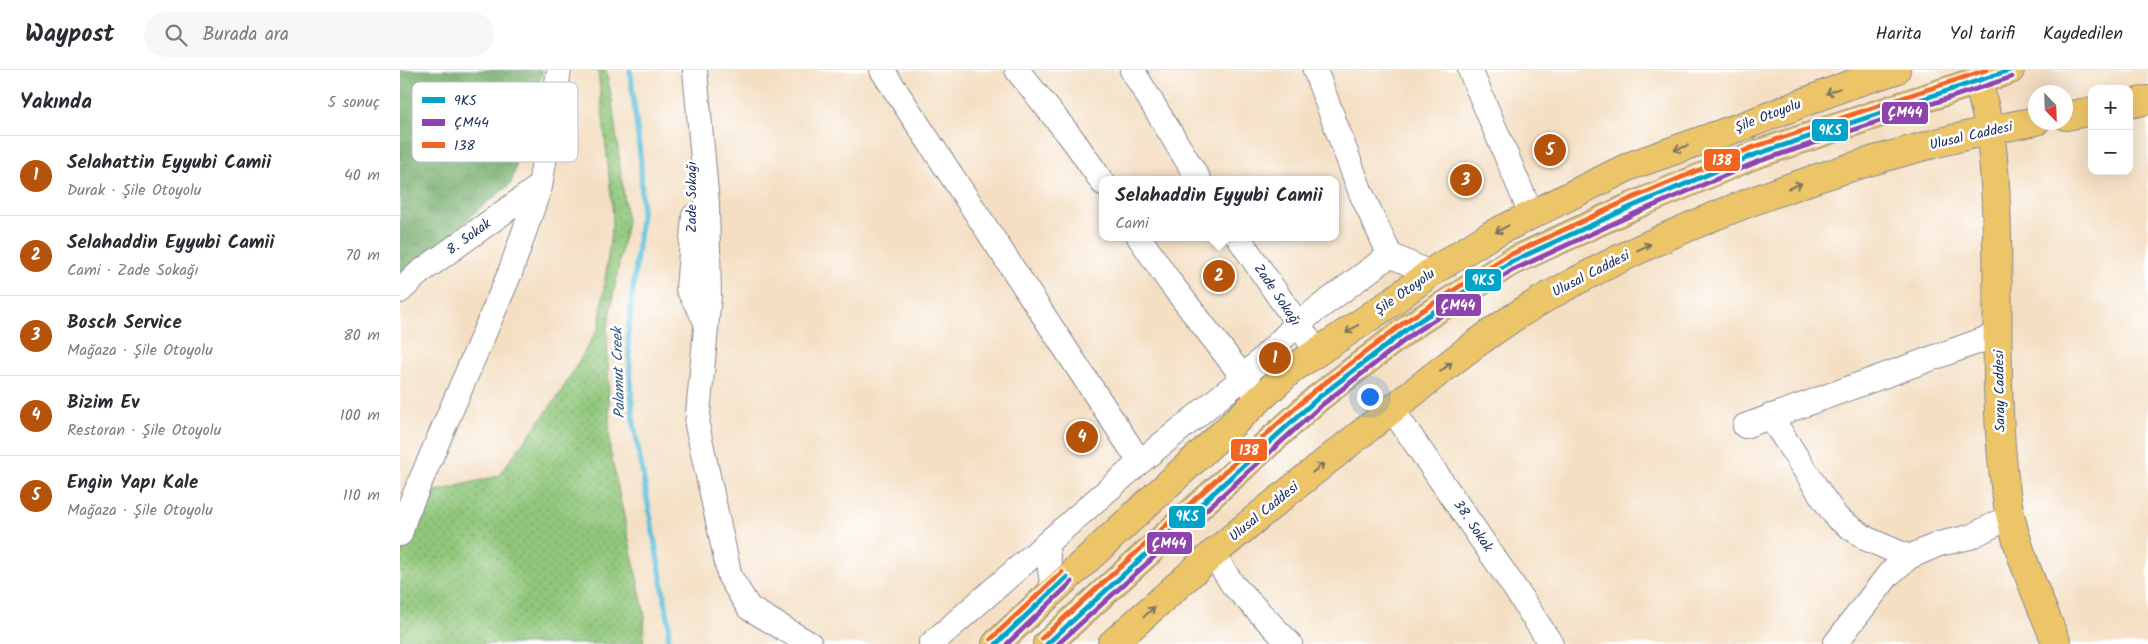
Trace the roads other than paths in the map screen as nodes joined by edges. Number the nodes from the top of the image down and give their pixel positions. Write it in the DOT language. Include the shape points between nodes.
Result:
graph roads {
  1 [pos="683,70"];
  2 [pos="696,70"];
  3 [pos="882,70"];
  4 [pos="1017,70"];
  5 [pos="1132,70"];
  6 [pos="1316,70"];
  7 [pos="1470,70"];
  8 [pos="1896,70"];
  9 [pos="2010,70"];
  10 [pos="1978,80"];
  11 [pos="2148,100"];
  12 [pos="2133,103"];
  13 [pos="2088,112"];
  14 [pos="2073,115"];
  15 [pos="2028,123"];
  16 [pos="1990,130"];
  17 [pos="544,162"];
  18 [pos="1197,176"];
  19 [pos="1099,177"];
  20 [pos="540,186"];
  21 [pos="1530,214"];
  22 [pos="1142,241"];
  23 [pos="1241,241"];
  24 [pos="1390,255"];
  25 [pos="1430,273"];
  26 [pos="400,291"];
  27 [pos="706,321"];
  28 [pos="1297,324"];
  29 [pos="1999,334"];
  30 [pos="1317,352"];
  31 [pos="1243,378"];
  32 [pos="1260,399"];
  33 [pos="1392,409"];
  34 [pos="1770,416"];
  35 [pos="1745,426"];
  36 [pos="1140,462"];
  37 [pos="2011,516"];
  38 [pos="400,534"];
  39 [pos="1046,544"];
  40 [pos="1213,554"];
  41 [pos="1909,557"];
  42 [pos="1053,590"];
  43 [pos="810,644"];
  44 [pos="932,644"];
  45 [pos="996,644"];
  46 [pos="1047,644"];
  47 [pos="1112,644"];
  48 [pos="1290,644"];
  49 [pos="1551,644"];
  50 [pos="1835,644"];
  51 [pos="2057,644"];
  1 -- 27 [label="street, Zade Sokağı" via="690,115 695,196 688,289"];
  2 -- 27 [label="street" via="707,204 710,296"];
  3 -- 36 [label="street"];
  4 -- 19 [label="street"];
  5 -- 18 [label="street"];
  6 -- 24 [label="street" via="1361,193"];
  7 -- 21 [label="street"];
  8 -- 21 [label="main road, Şile Otoyolu, one-way" via="1630,166"];
  9 -- 10 [label="main road"];
  10 -- 16 [label="main road, Saray Caddesi"];
  10 -- 46 [label="main road" via="1754,155 1509,263 1410,327 1318,398"];
  11 -- 12 [label="main road"];
  13 -- 14 [label="main road"];
  15 -- 16 [label="main road, Ulusal Caddesi"];
  16 -- 29 [label="main road, Saray Caddesi" via="1996,177"];
  33 -- 16 [label="main road, Ulusal Caddesi, one-way" via="1466,350 1546,298 1648,245 1745,205 1868,161"];
  17 -- 20 [label="street"];
  20 -- 26 [label="street, 8. Sokak" via="419,273"];
  20 -- 38 [label="street" via="510,273"];
  21 -- 25 [label="main road, Şile Otoyolu, one-way"];
  22 -- 31 [label="street"];
  23 -- 28 [label="street, Zade Sokağı"];
  24 -- 25 [label="street"];
  24 -- 28 [label="street"];
  25 -- 30 [label="main road, Şile Otoyolu, one-way"];
  27 -- 43 [label="street" via="697,425 730,577 749,608"];
  28 -- 30 [label="street, Zade Sokağı"];
  28 -- 31 [label="street"];
  29 -- 34 [label="street"];
  29 -- 37 [label="main road, Saray Caddesi" via="2001,435"];
  30 -- 32 [label="main road, Şile Otoyolu" via="1292,369"];
  31 -- 32 [label="street"];
  31 -- 36 [label="street"];
  32 -- 42 [label="main road, Şile Otoyolu"];
  40 -- 33 [label="main road, Ulusal Caddesi, one-way"];
  33 -- 49 [label="street, 38. Sokak"];
  34 -- 35 [label="street"];
  34 -- 41 [label="street" via="1838,518 1867,539"];
  36 -- 39 [label="street"];
  37 -- 41 [label="street" via="1970,537 1939,544"];
  37 -- 51 [label="main road, Saray Caddesi" via="2021,557"];
  39 -- 42 [label="street"];
  39 -- 44 [label="street"];
  47 -- 40 [label="main road, Ulusal Caddesi, one-way"];
  40 -- 48 [label="street" via="1233,585"];
  41 -- 50 [label="street" via="1889,574"];
  42 -- 45 [label="main road, Şile Otoyolu"];
}
